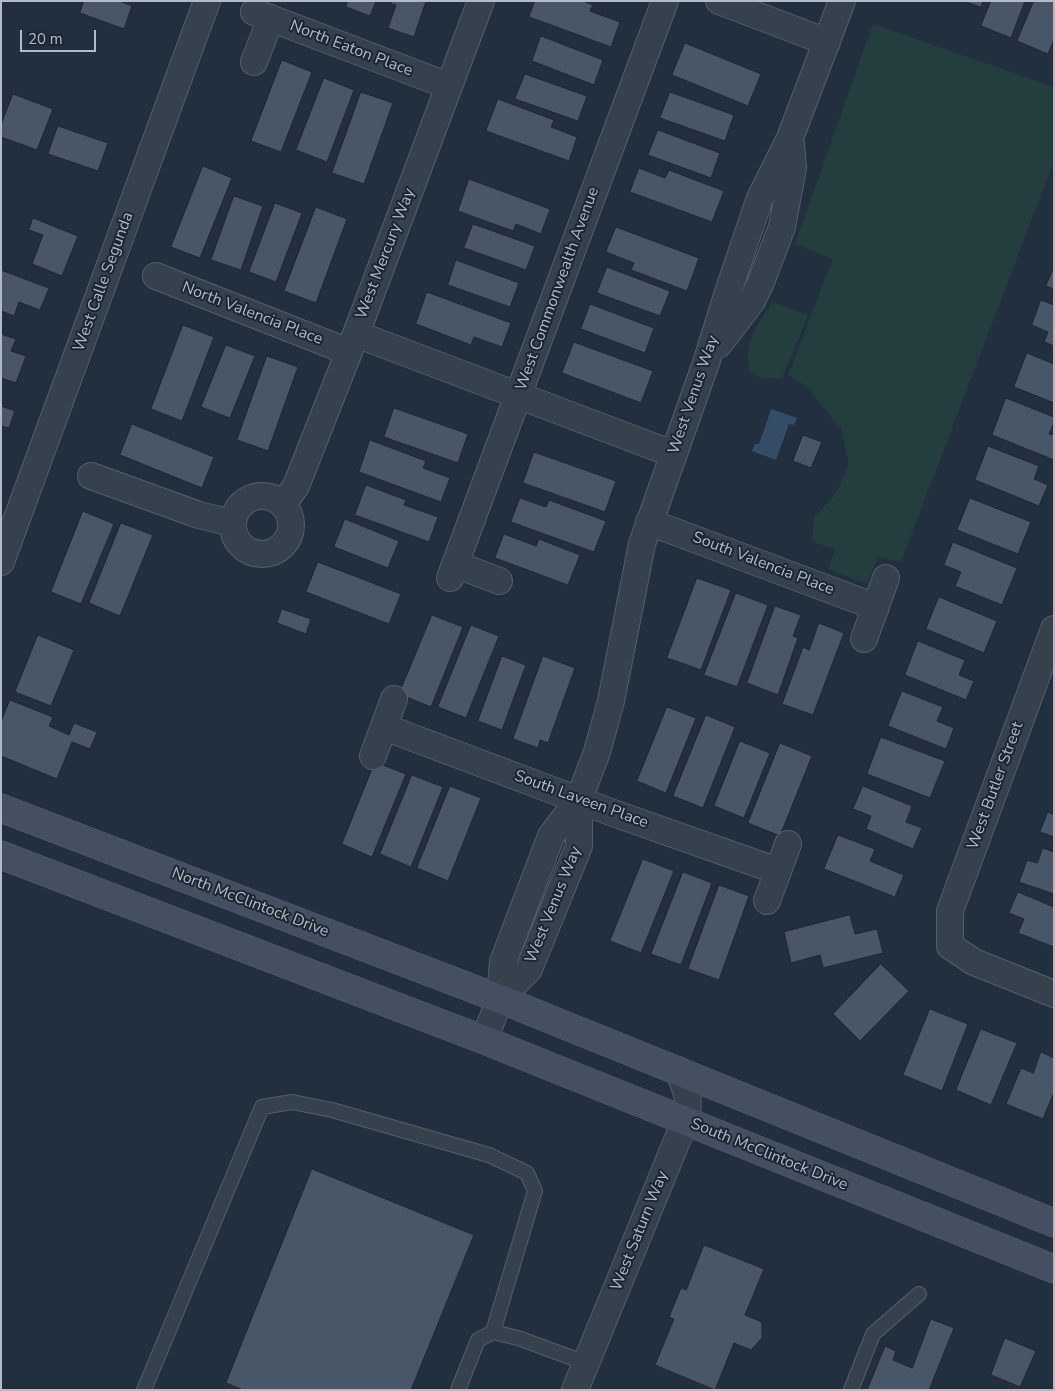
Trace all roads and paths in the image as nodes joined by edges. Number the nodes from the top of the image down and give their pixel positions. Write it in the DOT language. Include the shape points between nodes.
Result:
graph roads {
  1 [pos="207,1"];
  2 [pos="480,1"];
  3 [pos="665,1"];
  4 [pos="719,1"];
  5 [pos="842,1"];
  6 [pos="827,42"];
  7 [pos="254,62"];
  8 [pos="448,86"];
  9 [pos="156,276"];
  10 [pos="352,343"];
  11 [pos="518,396"];
  12 [pos="673,454"];
  13 [pos="90,476"];
  14 [pos="283,504"];
  15 [pos="649,522"];
  16 [pos="232,523"];
  17 [pos="1,562"];
  18 [pos="886,578"];
  19 [pos="499,581"];
  20 [pos="876,607"];
  21 [pos="1054,630"];
  22 [pos="864,639"];
  23 [pos="394,699"];
  24 [pos="384,726"];
  25 [pos="373,756"];
  26 [pos="579,800"];
  27 [pos="1,808"];
  28 [pos="788,844"];
  29 [pos="1,855"];
  30 [pos="542,860"];
  31 [pos="569,871"];
  32 [pos="778,871"];
  33 [pos="767,901"];
  34 [pos="1054,994"];
  35 [pos="500,999"];
  36 [pos="484,1040"];
  37 [pos="678,1070"];
  38 [pos="685,1122"];
  39 [pos="1054,1223"];
  40 [pos="1054,1269"];
  41 [pos="919,1294"];
  42 [pos="493,1332"];
  43 [pos="586,1363"];
  44 [pos="144,1390"];
  45 [pos="458,1390"];
  46 [pos="575,1390"];
  47 [pos="851,1390"];
  1 -- 17 [label="street, West Calle Segunda"];
  2 -- 8 [label="street, West Mercury Way"];
  3 -- 11 [label="street, West Commonwealth Avenue"];
  4 -- 6 [label="street"];
  5 -- 6 [label="street"];
  6 -- 12 [label="street, West Venus Way" via="790,138 793,168 782,227 752,301 707,360"];
  7 -- 8 [label="street, North Eaton Place" via="263,15"];
  8 -- 10 [label="street, West Mercury Way"];
  9 -- 10 [label="street, North Valencia Place"];
  10 -- 11 [label="street, North Valencia Place"];
  10 -- 14 [label="street, West Mercury Way" via="296,486"];
  11 -- 12 [label="street, North Valencia Place"];
  11 -- 19 [label="street, West Commonwealth Avenue" via="453,571"];
  12 -- 15 [label="street, West Venus Way"];
  13 -- 16 [label="street" via="199,515"];
  14 -- 16 [label="street" via="266,496 247,499 240,505"];
  14 -- 16 [label="street" via="289,512 291,531 284,544 272,553 262,555 244,549 237,542"];
  15 -- 20 [label="street, South Valencia Place"];
  15 -- 26 [label="street, West Venus Way" via="611,702"];
  18 -- 20 [label="street"];
  20 -- 22 [label="street"];
  21 -- 34 [label="street, West Butler Street" via="950,911 950,946 974,962"];
  23 -- 24 [label="street"];
  24 -- 25 [label="street"];
  24 -- 26 [label="street, South Laveen Place"];
  26 -- 30 [label="street, West Venus Way" via="551,836"];
  26 -- 31 [label="street, West Venus Way" via="579,846"];
  26 -- 32 [label="street, South Laveen Place"];
  27 -- 35 [label="main road, North McClintock Drive"];
  28 -- 32 [label="street"];
  29 -- 36 [label="main road"];
  30 -- 31 [label="street"];
  30 -- 35 [label="street, West Venus Way" via="503,962"];
  31 -- 35 [label="street, West Venus Way" via="529,969"];
  32 -- 33 [label="street"];
  35 -- 36 [label="street, West Venus Way"];
  35 -- 37 [label="main road"];
  36 -- 38 [label="main road, South McClintock Drive"];
  37 -- 38 [label="street, West Saturn Way" via="689,1107"];
  37 -- 39 [label="main road"];
  38 -- 40 [label="main road, South McClintock Drive"];
  38 -- 43 [label="street, West Saturn Way"];
  41 -- 47 [label="lane" via="873,1334"];
  42 -- 43 [label="lane"];
  42 -- 44 [label="lane" via="536,1192 528,1173 489,1154 292,1102 262,1107"];
  42 -- 45 [label="lane" via="478,1340"];
  43 -- 46 [label="street, West Saturn Way"];
}
